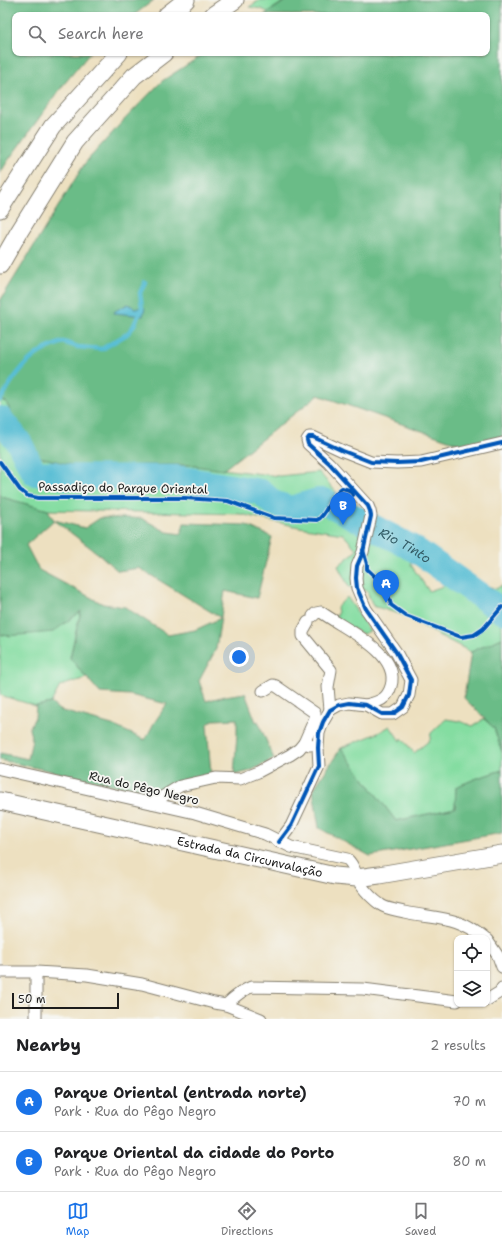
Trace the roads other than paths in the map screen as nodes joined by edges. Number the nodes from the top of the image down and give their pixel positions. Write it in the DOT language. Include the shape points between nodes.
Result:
graph roads {
  1 [pos="186,0"];
  2 [pos="235,0"];
  3 [pos="171,12"];
  4 [pos="218,12"];
  5 [pos="116,56"];
  6 [pos="160,56"];
  7 [pos="0,209"];
  8 [pos="0,265"];
  9 [pos="502,443"];
  10 [pos="263,691"];
  11 [pos="366,705"];
  12 [pos="330,710"];
  13 [pos="304,743"];
  14 [pos="318,748"];
  15 [pos="0,768"];
  16 [pos="0,801"];
  17 [pos="152,803"];
  18 [pos="279,842"];
  19 [pos="502,854"];
  20 [pos="357,878"];
  21 [pos="481,935"];
  22 [pos="490,944"];
  23 [pos="502,967"];
  24 [pos="0,972"];
  25 [pos="36,972"];
  26 [pos="502,988"];
  27 [pos="490,998"];
  28 [pos="454,1001"];
  29 [pos="226,1005"];
  30 [pos="36,1019"];
  31 [pos="261,1019"];
  1 -- 3 [label="main road"];
  2 -- 4 [label="main road"];
  5 -- 7 [label="main road" via="53,126"];
  6 -- 8 [label="main road" via="134,76 76,142"];
  9 -- 11 [label="street" via="421,462 397,463 371,462 313,437 307,440 368,506 371,516 363,552 357,566 357,588 366,609 396,652 411,680 402,707 393,714 382,714"];
  10 -- 13 [label="street" via="273,685 276,686 314,714 315,718"];
  11 -- 12 [label="street" via="349,703"];
  11 -- 12 [label="street" via="380,702 391,688 392,671 380,652 321,612 316,613 311,619 303,631 303,636 331,670 328,687"];
  12 -- 14 [label="street" via="319,733"];
  13 -- 14 [label="street"];
  13 -- 17 [label="street" via="290,755 258,772 240,779 216,778 180,786"];
  14 -- 18 [label="street" via="320,766 291,826"];
  15 -- 17 [label="street, Rua do Pêgo Negro"];
  16 -- 20 [label="main road, Estrada da Circunvalação" via="335,876"];
  17 -- 18 [label="street, Rua do Pêgo Negro" via="265,834"];
  18 -- 20 [label="street, Rua do Pêgo Negro" via="347,859 352,864"];
  19 -- 20 [label="main road, Estrada da Circunvalação"];
  20 -- 21 [label="street, Rua do Pêgo Negro" via="368,894 380,905 446,918 464,924"];
  22 -- 23 [label="street"];
  24 -- 25 [label="street"];
  25 -- 29 [label="street" via="87,975 142,984"];
  25 -- 30 [label="street"];
  26 -- 27 [label="street"];
  28 -- 29 [label="street" via="363,989 251,987 237,994"];
  29 -- 31 [label="street"];
}
